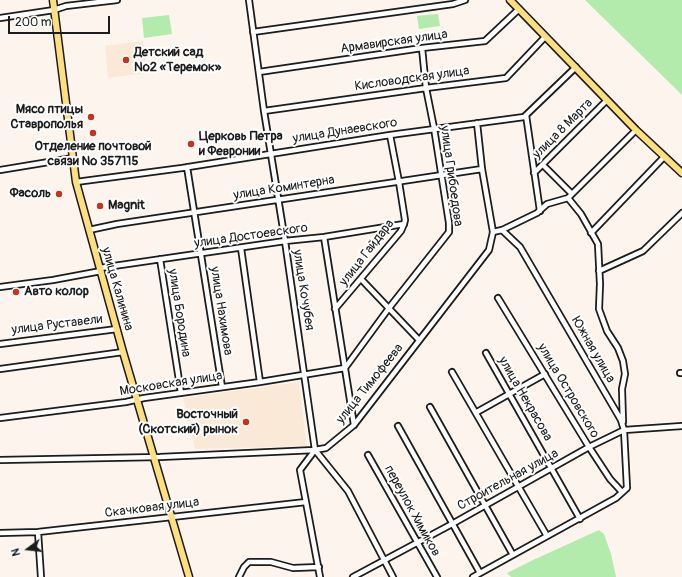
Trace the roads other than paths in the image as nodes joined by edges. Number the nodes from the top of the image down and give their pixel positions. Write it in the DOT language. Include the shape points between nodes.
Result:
graph roads {
  1 [pos="53,0"];
  2 [pos="117,0"];
  3 [pos="249,0"];
  4 [pos="465,0"];
  5 [pos="510,0"];
  6 [pos="519,9"];
  7 [pos="54,10"];
  8 [pos="0,18"];
  9 [pos="253,32"];
  10 [pos="545,37"];
  11 [pos="422,48"];
  12 [pos="576,67"];
  13 [pos="259,72"];
  14 [pos="426,88"];
  15 [pos="607,100"];
  16 [pos="264,111"];
  17 [pos="526,115"];
  18 [pos="477,123"];
  19 [pos="434,128"];
  20 [pos="636,130"];
  21 [pos="390,135"];
  22 [pos="270,154"];
  23 [pos="664,157"];
  24 [pos="73,158"];
  25 [pos="543,165"];
  26 [pos="187,167"];
  27 [pos="482,169"];
  28 [pos="0,170"];
  29 [pos="534,173"];
  30 [pos="682,173"];
  31 [pos="441,174"];
  32 [pos="76,182"];
  33 [pos="399,182"];
  34 [pos="572,194"];
  35 [pos="568,198"];
  36 [pos="278,200"];
  37 [pos="540,211"];
  38 [pos="195,213"];
  39 [pos="682,213"];
  40 [pos="404,224"];
  41 [pos="90,230"];
  42 [pos="502,230"];
  43 [pos="493,232"];
  44 [pos="591,233"];
  45 [pos="324,237"];
  46 [pos="284,241"];
  47 [pos="241,248"];
  48 [pos="201,254"];
  49 [pos="160,260"];
  50 [pos="101,269"];
  51 [pos="599,270"];
  52 [pos="361,279"];
  53 [pos="0,287"];
  54 [pos="498,298"];
  55 [pos="389,308"];
  56 [pos="335,309"];
  57 [pos="117,329"];
  58 [pos="419,340"];
  59 [pos="0,344"];
  60 [pos="123,352"];
  61 [pos="486,353"];
  62 [pos="345,368"];
  63 [pos="0,369"];
  64 [pos="452,372"];
  65 [pos="545,374"];
  66 [pos="305,376"];
  67 [pos="260,382"];
  68 [pos="222,387"];
  69 [pos="180,393"];
  70 [pos="510,394"];
  71 [pos="138,399"];
  72 [pos="430,407"];
  73 [pos="477,412"];
  74 [pos="0,418"];
  75 [pos="354,425"];
  76 [pos="398,426"];
  77 [pos="682,426"];
  78 [pos="624,430"];
  79 [pos="589,447"];
  80 [pos="315,450"];
  81 [pos="368,455"];
  82 [pos="154,457"];
  83 [pos="0,460"];
  84 [pos="552,468"];
  85 [pos="519,486"];
  86 [pos="622,492"];
  87 [pos="306,502"];
  88 [pos="485,506"];
  89 [pos="172,517"];
  90 [pos="580,519"];
  91 [pos="452,524"];
  92 [pos="38,532"];
  93 [pos="0,533"];
  94 [pos="547,536"];
  95 [pos="418,542"];
  96 [pos="513,555"];
  97 [pos="384,560"];
  98 [pos="319,567"];
  99 [pos="480,574"];
  100 [pos="41,577"];
  101 [pos="189,577"];
  102 [pos="239,577"];
  103 [pos="320,577"];
  104 [pos="353,577"];
  105 [pos="393,577"];
  106 [pos="437,577"];
  107 [pos="473,577"];
  1 -- 7 [label="main road, улица Калинина"];
  2 -- 7 [label="street" via="66,6"];
  3 -- 9 [label="street, улица Кочубея"];
  4 -- 9 [label="street" via="453,4"];
  5 -- 6 [label="main road"];
  6 -- 10 [label="main road"];
  6 -- 11 [label="street, Армавирская улица" via="485,41"];
  7 -- 8 [label="street"];
  7 -- 24 [label="main road, улица Калинина"];
  9 -- 13 [label="street, улица Кочубея"];
  10 -- 12 [label="main road"];
  10 -- 14 [label="street, Кисловодская улица" via="506,78"];
  11 -- 13 [label="street, Армавирская улица"];
  11 -- 14 [label="street, улица Грибоедова"];
  12 -- 15 [label="main road"];
  12 -- 17 [label="street"];
  13 -- 16 [label="street, улица Кочубея"];
  14 -- 16 [label="street, Кисловодская улица"];
  14 -- 19 [label="street, улица Грибоедова"];
  15 -- 20 [label="main road"];
  15 -- 25 [label="street, улица 8 Марта"];
  16 -- 22 [label="street, улица Кочубея"];
  17 -- 18 [label="street, улица Дунаевского"];
  17 -- 29 [label="street"];
  18 -- 19 [label="street, улица Дунаевского"];
  18 -- 27 [label="street, улица Тимофеева"];
  19 -- 21 [label="street, улица Дунаевского"];
  19 -- 31 [label="street, улица Грибоедова"];
  20 -- 23 [label="main road"];
  20 -- 34 [label="street"];
  21 -- 22 [label="street, улица Дунаевского"];
  21 -- 33 [label="street, улица Гайдара"];
  22 -- 26 [label="street, улица Дунаевского"];
  22 -- 36 [label="street, улица Кочубея"];
  23 -- 30 [label="main road"];
  23 -- 44 [label="street"];
  24 -- 28 [label="street"];
  24 -- 32 [label="main road, улица Калинина"];
  25 -- 29 [label="street, улица 8 Марта"];
  25 -- 34 [label="street"];
  26 -- 32 [label="street, улица Дунаевского"];
  26 -- 38 [label="street, улица Нахимова"];
  27 -- 31 [label="street, улица Коминтерна"];
  27 -- 43 [label="street, улица Тимофеева"];
  29 -- 37 [label="street"];
  31 -- 33 [label="street, улица Коминтерна"];
  31 -- 55 [label="street, улица Грибоедова" via="449,232"];
  32 -- 41 [label="main road, улица Калинина"];
  33 -- 36 [label="street, улица Коминтерна"];
  33 -- 40 [label="street, улица Гайдара"];
  34 -- 35 [label="street"];
  35 -- 37 [label="street" via="547,204"];
  35 -- 44 [label="street" via="581,214"];
  36 -- 38 [label="street, улица Коминтерна"];
  36 -- 46 [label="street, улица Кочубея"];
  37 -- 42 [label="street"];
  38 -- 41 [label="street, улица Коминтерна"];
  38 -- 48 [label="street, улица Нахимова"];
  39 -- 51 [label="street" via="643,251"];
  40 -- 45 [label="street, улица Достоевского"];
  40 -- 52 [label="street, улица Гайдара"];
  41 -- 50 [label="main road, улица Калинина"];
  42 -- 43 [label="street"];
  42 -- 78 [label="street, Южная улица" via="520,247 621,420"];
  43 -- 58 [label="street, улица Тимофеева" via="489,250"];
  44 -- 51 [label="street" via="598,244"];
  45 -- 46 [label="street, улица Достоевского"];
  45 -- 56 [label="street"];
  46 -- 47 [label="street, улица Достоевского"];
  46 -- 66 [label="street, улица Кочубея"];
  47 -- 48 [label="street, улица Достоевского"];
  47 -- 67 [label="street"];
  48 -- 49 [label="street, улица Достоевского"];
  48 -- 68 [label="street, улица Нахимова"];
  49 -- 50 [label="street, улица Достоевского"];
  49 -- 69 [label="street, улица Бородина"];
  50 -- 53 [label="street, улица Достоевского" via="53,280"];
  50 -- 57 [label="main road, улица Калинина"];
  51 -- 78 [label="street" via="599,309 607,331 624,361"];
  52 -- 55 [label="street"];
  52 -- 56 [label="street, улица Гайдара"];
  54 -- 65 [label="street, улица Островского"];
  55 -- 58 [label="street"];
  55 -- 62 [label="street, улица Грибоедова"];
  56 -- 62 [label="street"];
  57 -- 59 [label="street, улица Руставели"];
  57 -- 60 [label="main road, улица Калинина"];
  58 -- 75 [label="street, улица Тимофеева"];
  60 -- 63 [label="street"];
  60 -- 71 [label="main road, улица Калинина"];
  61 -- 70 [label="street, улица Некрасова"];
  62 -- 66 [label="street, Московская улица"];
  62 -- 75 [label="street"];
  64 -- 73 [label="street"];
  65 -- 70 [label="street"];
  65 -- 79 [label="street, улица Островского"];
  66 -- 67 [label="street, Московская улица"];
  66 -- 80 [label="street, улица Кочубея"];
  67 -- 68 [label="street, Московская улица"];
  68 -- 69 [label="street, Московская улица"];
  69 -- 71 [label="street, Московская улица"];
  70 -- 73 [label="street"];
  70 -- 84 [label="street, улица Некрасова"];
  71 -- 74 [label="street, Московская улица"];
  71 -- 82 [label="main road, улица Калинина"];
  72 -- 88 [label="street"];
  73 -- 85 [label="street"];
  75 -- 80 [label="street, улица Тимофеева" via="326,448"];
  76 -- 91 [label="street"];
  77 -- 78 [label="street, Строительная улица"];
  78 -- 79 [label="street, Строительная улица"];
  78 -- 86 [label="street, Южная улица" via="627,488"];
  79 -- 84 [label="street, Строительная улица"];
  79 -- 86 [label="street, улица Островского"];
  80 -- 82 [label="street, улица Тимофеева"];
  80 -- 87 [label="street" via="300,470"];
  80 -- 97 [label="street" via="348,490"];
  81 -- 95 [label="street, переулок Химиков"];
  82 -- 83 [label="street, улица Тимофеева"];
  82 -- 89 [label="main road, улица Калинина"];
  84 -- 85 [label="street, Строительная улица"];
  84 -- 90 [label="street, улица Некрасова"];
  85 -- 88 [label="street, Строительная улица"];
  85 -- 94 [label="street"];
  86 -- 90 [label="street"];
  87 -- 89 [label="street, Скачковая улица"];
  87 -- 98 [label="street"];
  88 -- 91 [label="street, Строительная улица"];
  88 -- 96 [label="street"];
  89 -- 92 [label="street, Скачковая улица"];
  89 -- 101 [label="main road, улица Калинина"];
  90 -- 94 [label="street"];
  91 -- 95 [label="street, Строительная улица"];
  91 -- 99 [label="street"];
  92 -- 93 [label="street, Скачковая улица"];
  92 -- 100 [label="street"];
  94 -- 96 [label="street"];
  95 -- 97 [label="street, Строительная улица"];
  95 -- 106 [label="street, переулок Химиков"];
  96 -- 99 [label="street"];
  97 -- 104 [label="street, Строительная улица"];
  97 -- 105 [label="street"];
  98 -- 102 [label="street" via="293,568 271,562 250,562"];
  98 -- 103 [label="street"];
  99 -- 107 [label="street"];
}
